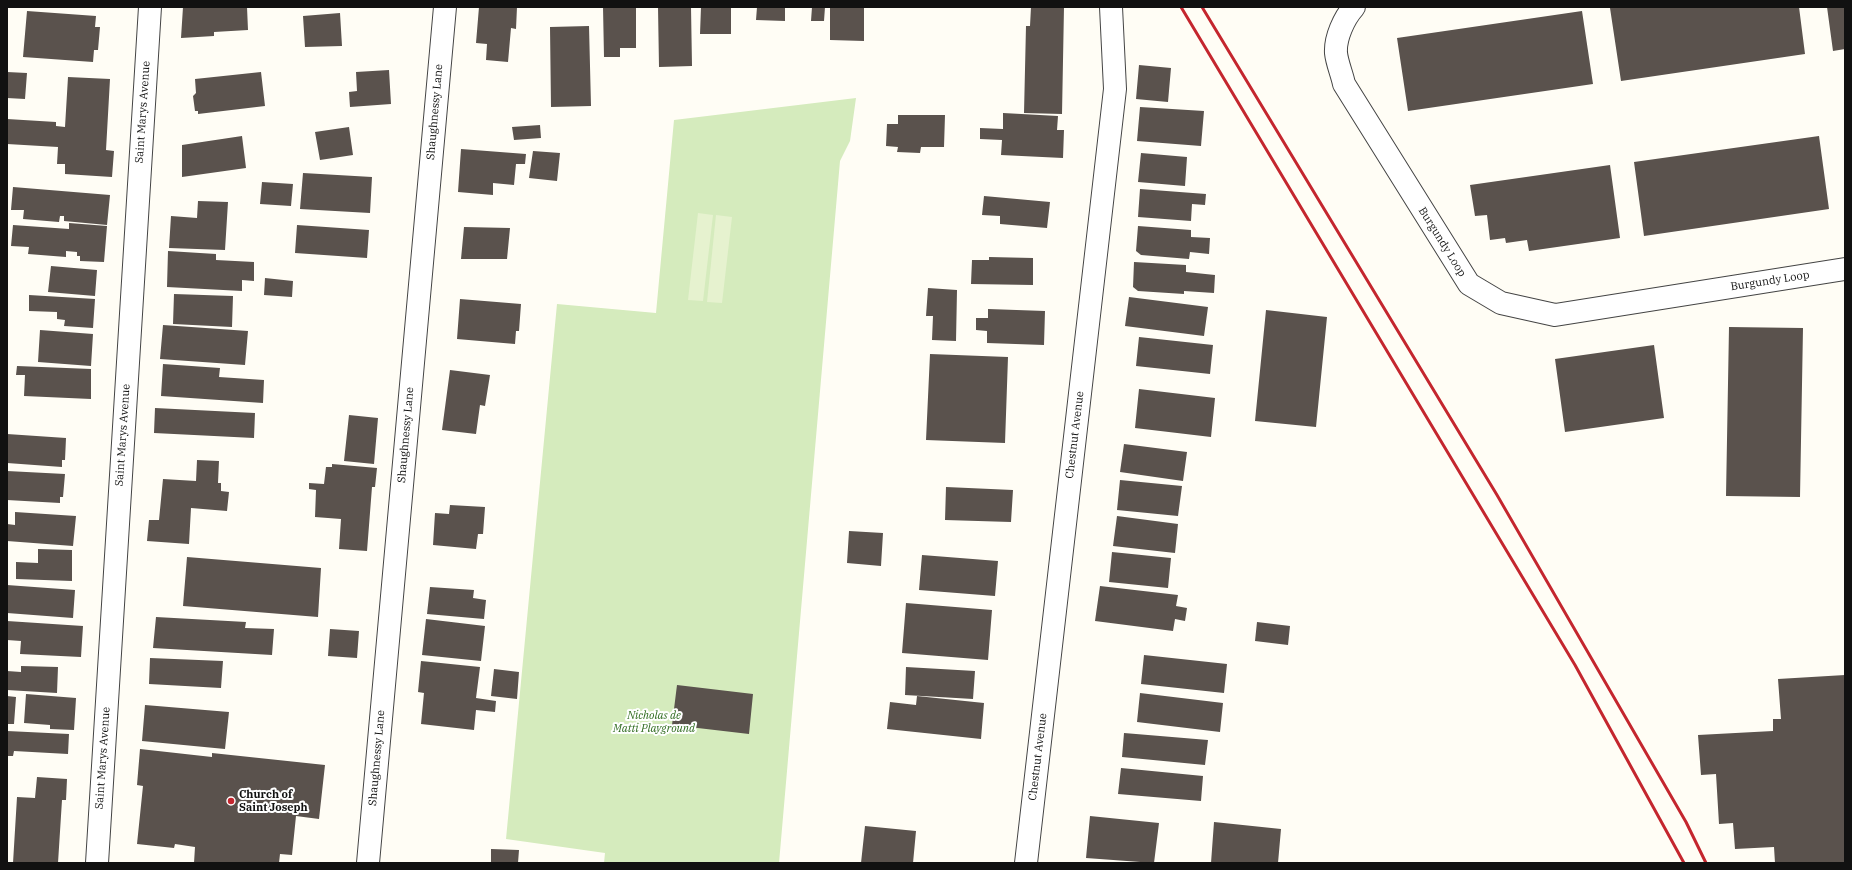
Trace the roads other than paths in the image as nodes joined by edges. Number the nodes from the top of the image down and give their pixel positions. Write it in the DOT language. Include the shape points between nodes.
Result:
graph roads {
  1 [pos="150,7"];
  2 [pos="444,7"];
  3 [pos="1112,7"];
  4 [pos="1354,7"];
  5 [pos="1845,269"];
  6 [pos="97,863"];
  7 [pos="368,863"];
  8 [pos="1026,863"];
  1 -- 6 [label="street, Saint Marys Avenue"];
  2 -- 7 [label="street, Shaughnessy Lane"];
  3 -- 8 [label="street, Chestnut Avenue" via="1115,89"];
  4 -- 5 [label="street, Burgundy Loop" via="1348,13 1336,53 1344,84 1469,284 1501,302 1554,315"];
}
